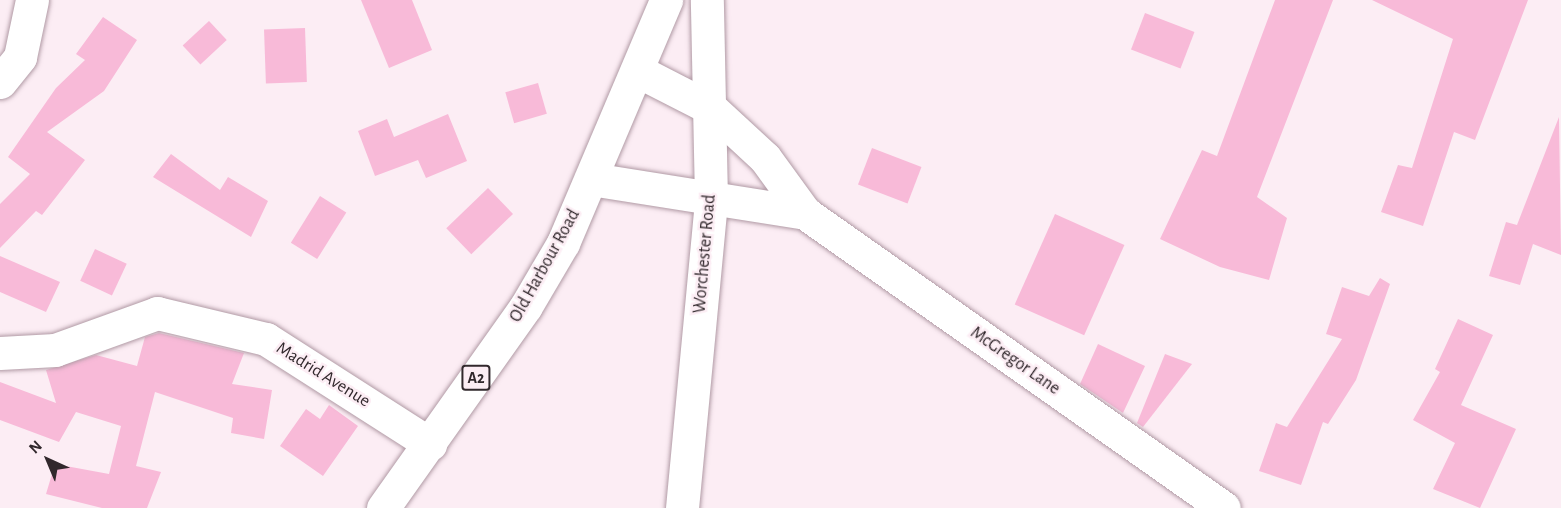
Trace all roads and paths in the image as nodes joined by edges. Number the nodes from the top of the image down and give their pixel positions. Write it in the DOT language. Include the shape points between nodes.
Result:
graph roads {
  1 [pos="32,0"];
  2 [pos="666,0"];
  3 [pos="707,0"];
  4 [pos="638,71"];
  5 [pos="0,82"];
  6 [pos="712,109"];
  7 [pos="591,179"];
  8 [pos="711,199"];
  9 [pos="806,213"];
  10 [pos="0,353"];
  11 [pos="430,444"];
  12 [pos="382,508"];
  13 [pos="682,508"];
  14 [pos="1224,508"];
  1 -- 5 [label="street" via="20,57"];
  2 -- 4 [label="street, Old Harbour Road / A2"];
  3 -- 6 [label="street, Worchester Road"];
  4 -- 6 [label="street, McGregor Lane"];
  4 -- 7 [label="street, Old Harbour Road / A2"];
  6 -- 8 [label="street, Worchester Road"];
  6 -- 9 [label="street, McGregor Lane" via="765,158"];
  7 -- 8 [label="street, McGregor Lane"];
  7 -- 11 [label="street, Old Harbour Road / A2" via="526,306"];
  8 -- 9 [label="street, McGregor Lane"];
  8 -- 13 [label="street, Worchester Road"];
  9 -- 14 [label="street, McGregor Lane"];
  10 -- 11 [label="street, Madrid Avenue" via="55,350 157,313 266,339"];
  11 -- 12 [label="street, Old Harbour Road / A2"];
}
